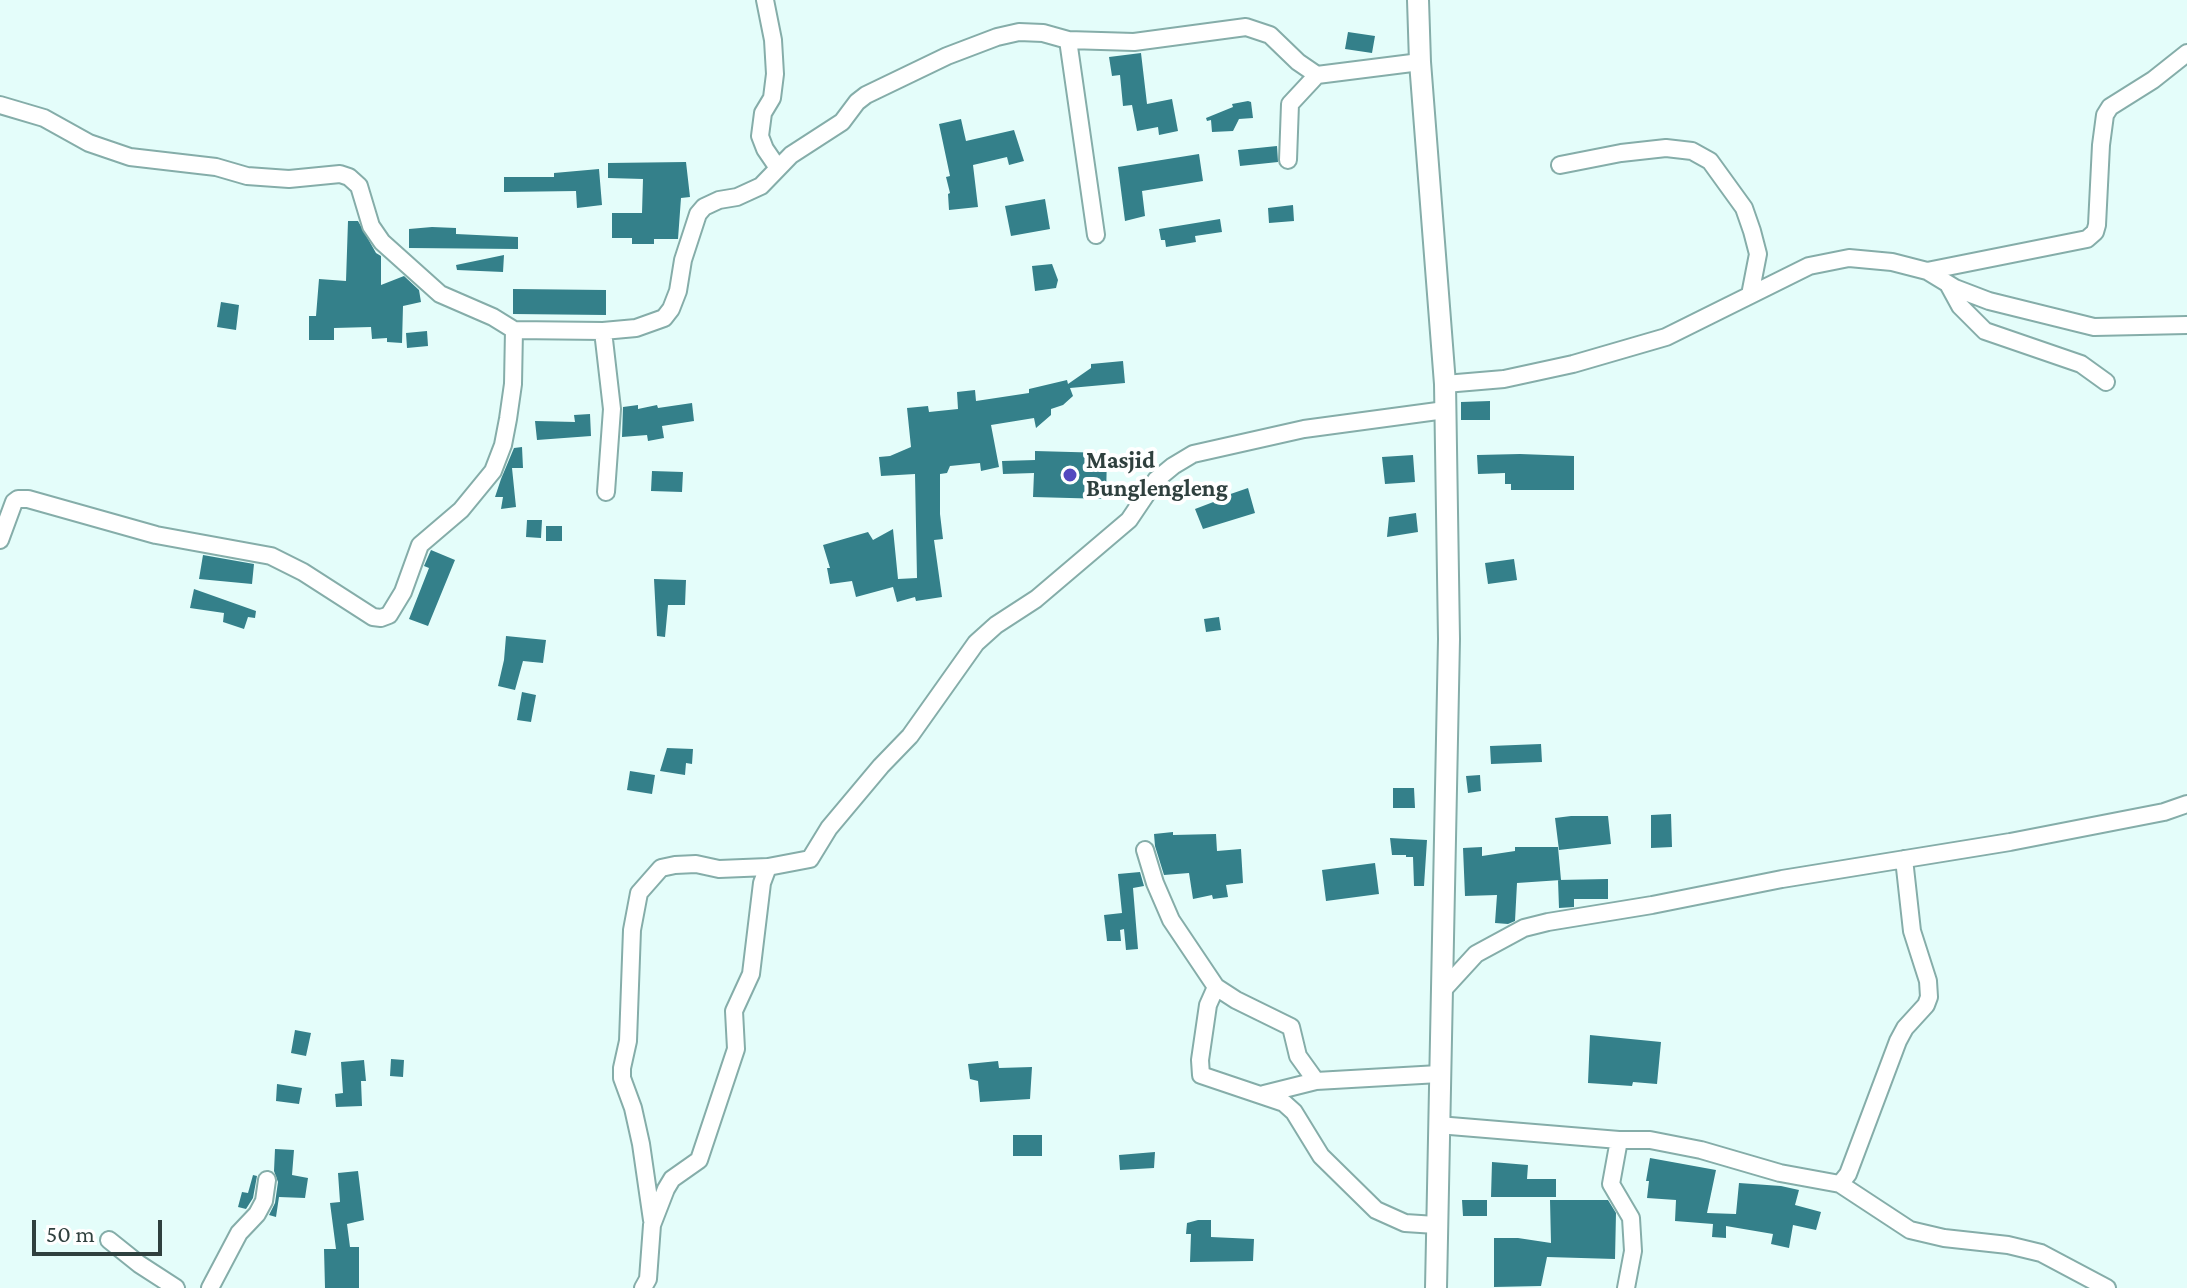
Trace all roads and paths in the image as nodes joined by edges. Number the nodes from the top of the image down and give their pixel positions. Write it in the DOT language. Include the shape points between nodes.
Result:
graph roads {
  1 [pos="765,0"];
  2 [pos="1418,0"];
  3 [pos="1068,40"];
  4 [pos="2187,53"];
  5 [pos="1420,62"];
  6 [pos="1317,75"];
  7 [pos="0,105"];
  8 [pos="1288,160"];
  9 [pos="1560,165"];
  10 [pos="778,168"];
  11 [pos="1096,235"];
  12 [pos="1927,271"];
  13 [pos="1948,284"];
  14 [pos="1750,295"];
  15 [pos="2187,325"];
  16 [pos="514,330"];
  17 [pos="603,331"];
  18 [pos="2106,382"];
  19 [pos="1445,384"];
  20 [pos="1445,410"];
  21 [pos="606,492"];
  22 [pos="0,540"];
  23 [pos="2187,804"];
  24 [pos="1145,850"];
  25 [pos="1904,859"];
  26 [pos="768,867"];
  27 [pos="1216,987"];
  28 [pos="1443,990"];
  29 [pos="1439,1074"];
  30 [pos="1316,1081"];
  31 [pos="1262,1095"];
  32 [pos="1438,1125"];
  33 [pos="1619,1140"];
  34 [pos="267,1180"];
  35 [pos="1840,1184"];
  36 [pos="652,1225"];
  37 [pos="1436,1225"];
  38 [pos="109,1240"];
  39 [pos="176,1288"];
  40 [pos="210,1288"];
  41 [pos="643,1288"];
  42 [pos="1436,1288"];
  43 [pos="1626,1288"];
  44 [pos="2107,1288"];
  1 -- 10 [label="street" via="775,74 760,136"];
  2 -- 5 [label="street"];
  3 -- 6 [label="street" via="1134,42 1246,27 1270,35"];
  3 -- 10 [label="street" via="1019,32 947,56 866,95 835,127"];
  3 -- 11 [label="street"];
  4 -- 12 [label="street" via="2105,115 2092,236 2079,243"];
  5 -- 6 [label="street"];
  5 -- 19 [label="street"];
  6 -- 8 [label="street" via="1290,104"];
  7 -- 16 [label="street" via="44,118 89,143 130,157 247,176 349,177 359,186 371,226 382,242 440,294"];
  9 -- 14 [label="street" via="1666,148 1692,151 1710,161 1744,208 1752,231 1758,254"];
  10 -- 17 [label="street" via="754,190 701,209 678,291 664,318"];
  12 -- 13 [label="street"];
  12 -- 14 [label="street" via="1849,258 1809,266"];
  13 -- 15 [label="street" via="1989,301 2094,327"];
  13 -- 18 [label="street" via="1960,306 1985,331 2081,364"];
  14 -- 19 [label="street" via="1666,337 1504,379"];
  16 -- 17 [label="street"];
  16 -- 22 [label="street" via="508,419 493,471 461,510 420,545 389,615 373,617 271,556 156,535 28,499 14,502"];
  17 -- 21 [label="street" via="612,409"];
  19 -- 20 [label="street"];
  20 -- 26 [label="street" via="1289,432 1193,454 1173,466 1156,480 1129,520 976,643 910,736 829,828 810,859"];
  20 -- 28 [label="street" via="1449,639"];
  23 -- 25 [label="street"];
  24 -- 27 [label="street" via="1171,920"];
  25 -- 28 [label="street" via="1524,928 1476,954"];
  25 -- 35 [label="street" via="1912,931 1929,997 1898,1041 1862,1143"];
  26 -- 36 [label="street" via="751,974 734,1011 736,1049 707,1141 699,1160 672,1179"];
  26 -- 36 [label="street" via="675,865 661,868 639,893 622,1068 641,1144"];
  27 -- 30 [label="street" via="1291,1027 1298,1056"];
  27 -- 31 [label="street" via="1208,1005 1201,1075"];
  28 -- 29 [label="street"];
  29 -- 30 [label="street"];
  29 -- 32 [label="street"];
  30 -- 31 [label="street"];
  31 -- 37 [label="street" via="1294,1112 1321,1156 1376,1210 1405,1223"];
  32 -- 33 [label="street"];
  32 -- 37 [label="street"];
  33 -- 35 [label="street" via="1676,1145"];
  33 -- 43 [label="street" via="1611,1184 1631,1218 1633,1251"];
  34 -- 40 [label="street" via="264,1201 239,1233"];
  35 -- 44 [label="street" via="1910,1230 2041,1253"];
  36 -- 41 [label="street"];
  37 -- 42 [label="street"];
  38 -- 39 [label="street"];
}
